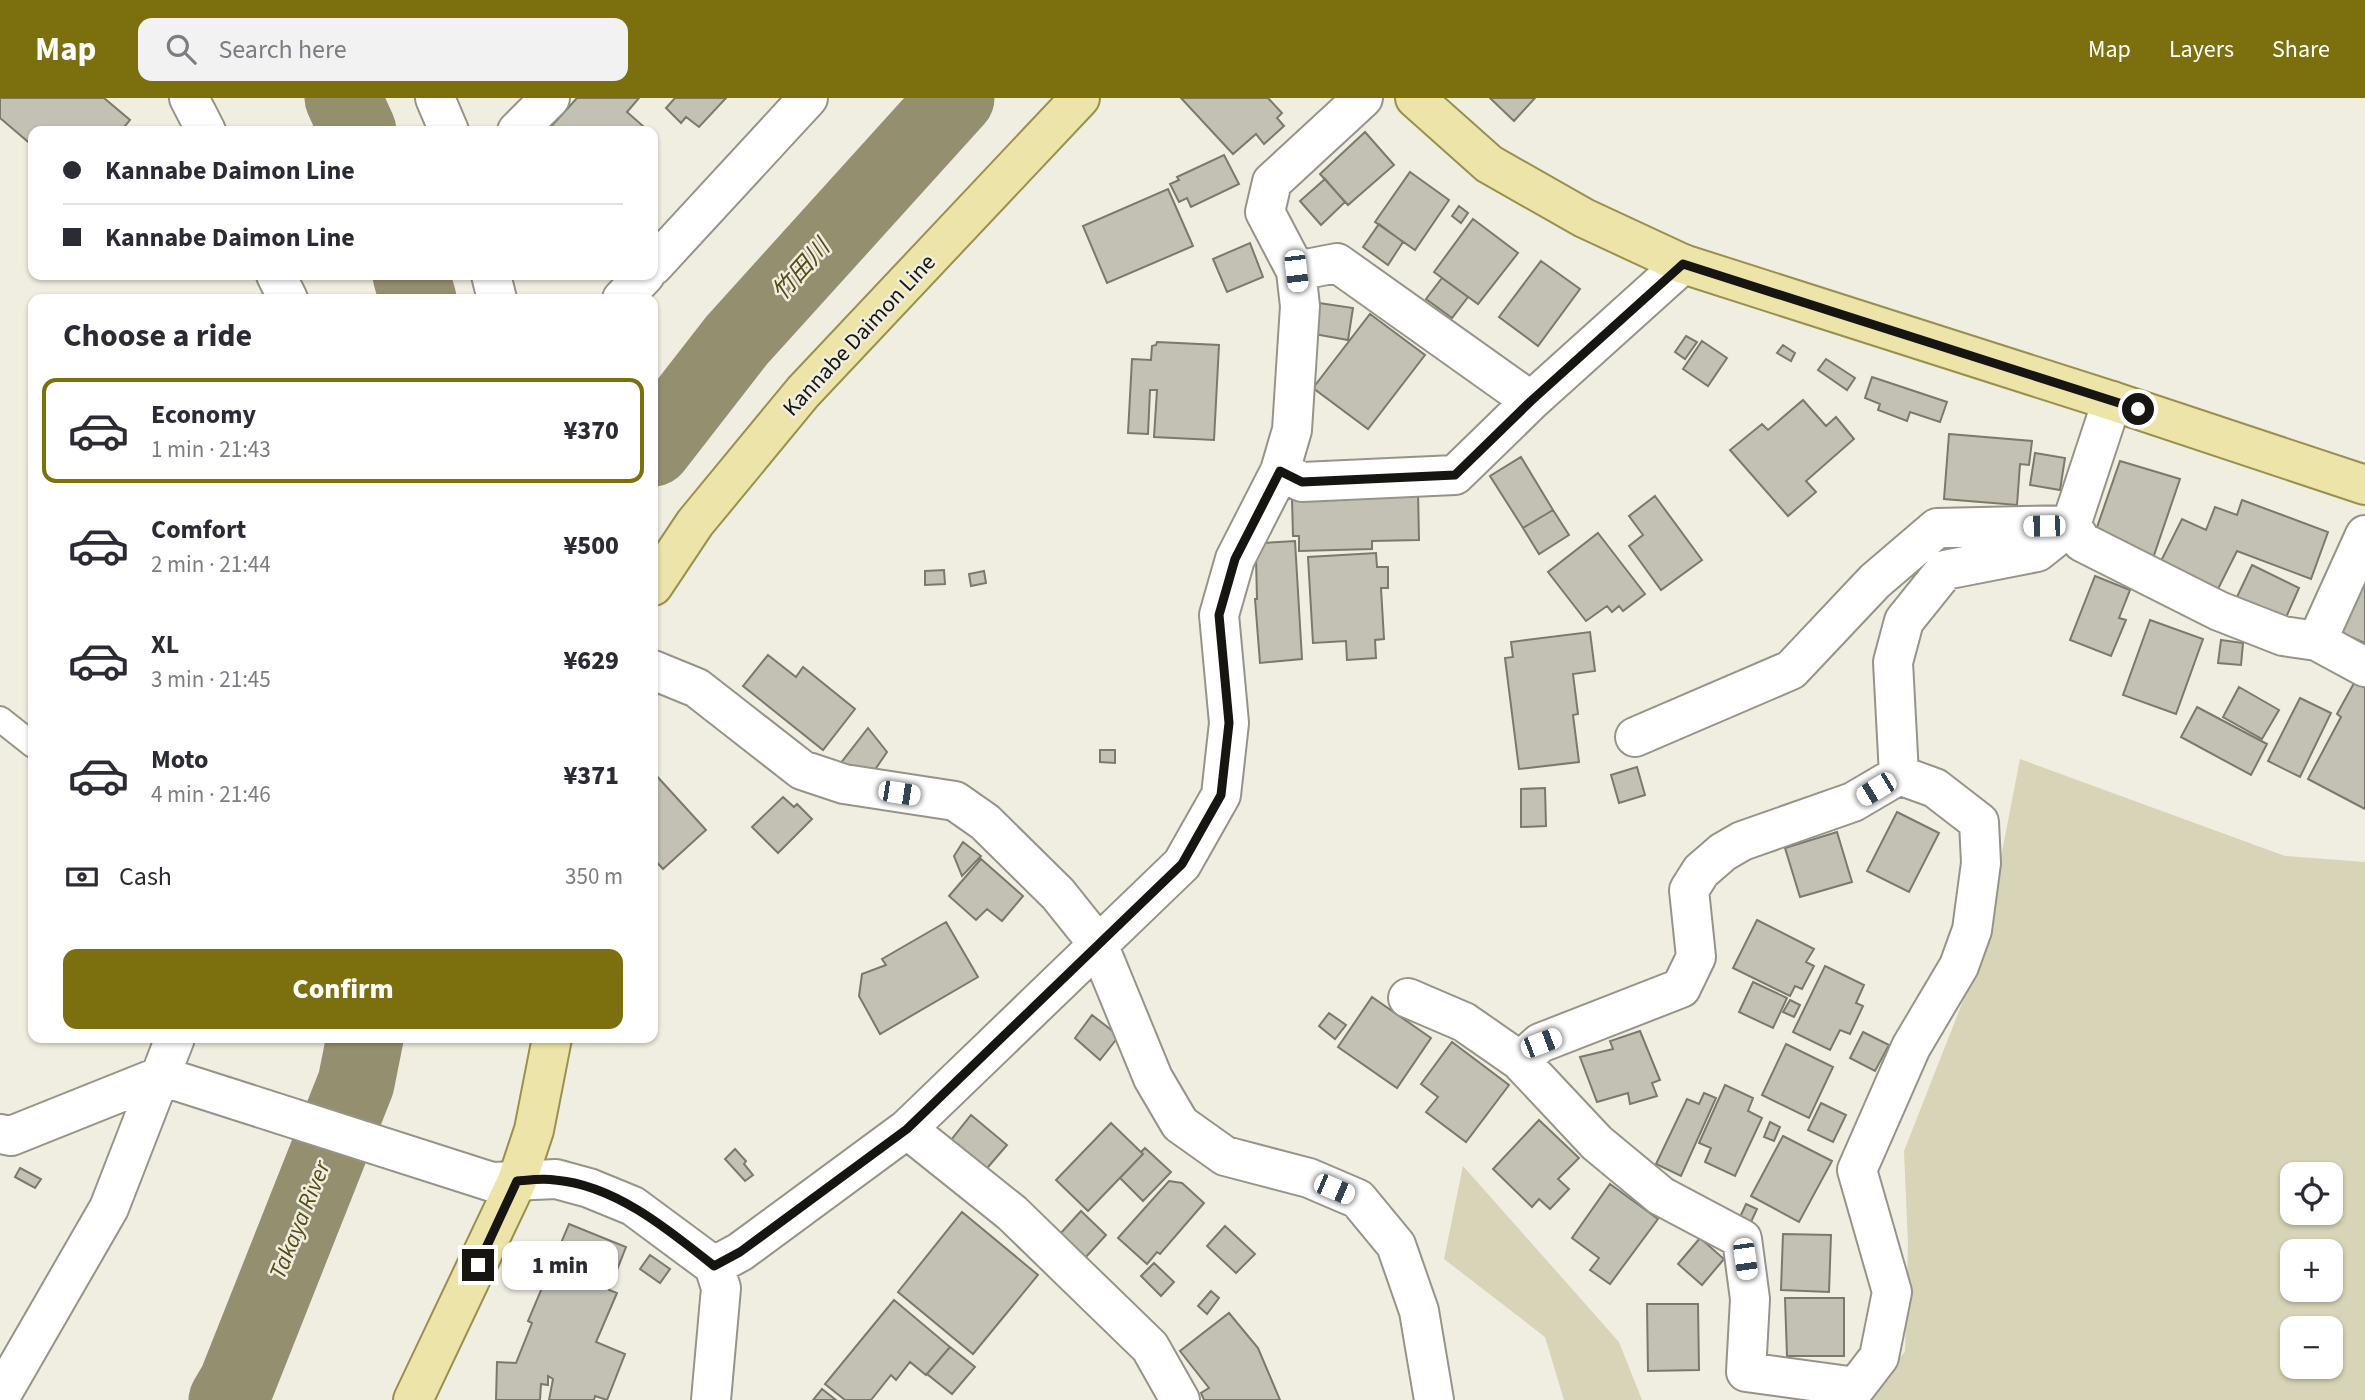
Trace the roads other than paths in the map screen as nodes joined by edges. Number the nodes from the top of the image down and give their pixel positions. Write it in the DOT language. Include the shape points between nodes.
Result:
graph roads {
  1 [pos="189,98"];
  2 [pos="435,98"];
  3 [pos="550,98"];
  4 [pos="808,98"];
  5 [pos="1080,98"];
  6 [pos="1363,98"];
  7 [pos="1415,98"];
  8 [pos="203,126"];
  9 [pos="447,126"];
  10 [pos="522,126"];
  11 [pos="658,261"];
  12 [pos="1683,264"];
  13 [pos="1296,271"];
  14 [pos="640,280"];
  15 [pos="627,294"];
  16 [pos="1531,401"];
  17 [pos="2112,401"];
  18 [pos="1280,471"];
  19 [pos="2365,485"];
  20 [pos="2071,525"];
  21 [pos="2365,535"];
  22 [pos="658,578"];
  23 [pos="2317,641"];
  24 [pos="2365,667"];
  25 [pos="658,672"];
  26 [pos="0,719"];
  27 [pos="1635,737"];
  28 [pos="28,741"];
  29 [pos="1899,775"];
  30 [pos="1098,944"];
  31 [pos="1408,998"];
  32 [pos="174,1043"];
  33 [pos="551,1043"];
  34 [pos="1520,1061"];
  35 [pos="167,1077"];
  36 [pos="907,1129"];
  37 [pos="0,1134"];
  38 [pos="504,1181"];
  39 [pos="714,1266"];
  40 [pos="0,1397"];
  41 [pos="413,1400"];
  42 [pos="711,1400"];
  43 [pos="1180,1400"];
  44 [pos="1434,1400"];
  1 -- 8 [label="street"];
  2 -- 9 [label="street"];
  3 -- 10 [label="street"];
  4 -- 11 [label="street"];
  5 -- 22 [label="main road, Kannabe Daimon Line" via="803,392 695,523"];
  6 -- 13 [label="street" via="1272,182 1265,212"];
  7 -- 12 [label="main road" via="1489,164 1584,218"];
  12 -- 16 [label="street"];
  12 -- 17 [label="main road"];
  13 -- 16 [label="street" via="1337,263"];
  13 -- 18 [label="street" via="1300,306 1292,430"];
  14 -- 15 [label="street"];
  16 -- 18 [label="street" via="1455,475 1302,482"];
  17 -- 19 [label="main road"];
  17 -- 20 [label="street"];
  18 -- 30 [label="street" via="1235,559 1219,615 1229,723 1221,795 1182,864"];
  20 -- 23 [label="street" via="2082,542 2219,611 2283,636"];
  20 -- 27 [label="street" via="1937,528 1875,581 1791,670"];
  20 -- 29 [label="street" via="2037,552 1945,570 1904,621 1893,662"];
  21 -- 23 [label="street"];
  23 -- 24 [label="street"];
  25 -- 30 [label="street" via="697,688 802,770 844,785 955,801 985,821 1058,894"];
  26 -- 28 [label="lane"];
  29 -- 34 [label="street" via="1853,802 1723,852 1701,871 1689,890 1696,957 1681,988 1541,1043"];
  29 -- 34 [label="street" via="1935,789 1979,822 1982,863 1972,930 1959,966 1911,1047 1857,1171 1892,1292 1879,1357 1856,1387 1746,1372 1750,1299 1742,1239 1661,1196 1597,1143"];
  30 -- 36 [label="street"];
  30 -- 44 [label="street" via="1153,1078 1180,1124 1225,1156 1309,1178 1358,1199 1396,1245 1419,1311"];
  31 -- 34 [label="street" via="1464,1022"];
  32 -- 35 [label="street"];
  33 -- 38 [label="main road" via="534,1130"];
  35 -- 37 [label="street" via="11,1136"];
  35 -- 38 [label="street"];
  35 -- 40 [label="street" via="109,1208"];
  36 -- 39 [label="street" via="740,1252"];
  36 -- 43 [label="street" via="1012,1213 1150,1347"];
  38 -- 39 [label="street" via="556,1180 634,1206"];
  38 -- 41 [label="main road"];
  39 -- 42 [label="street" via="721,1288"];
}
